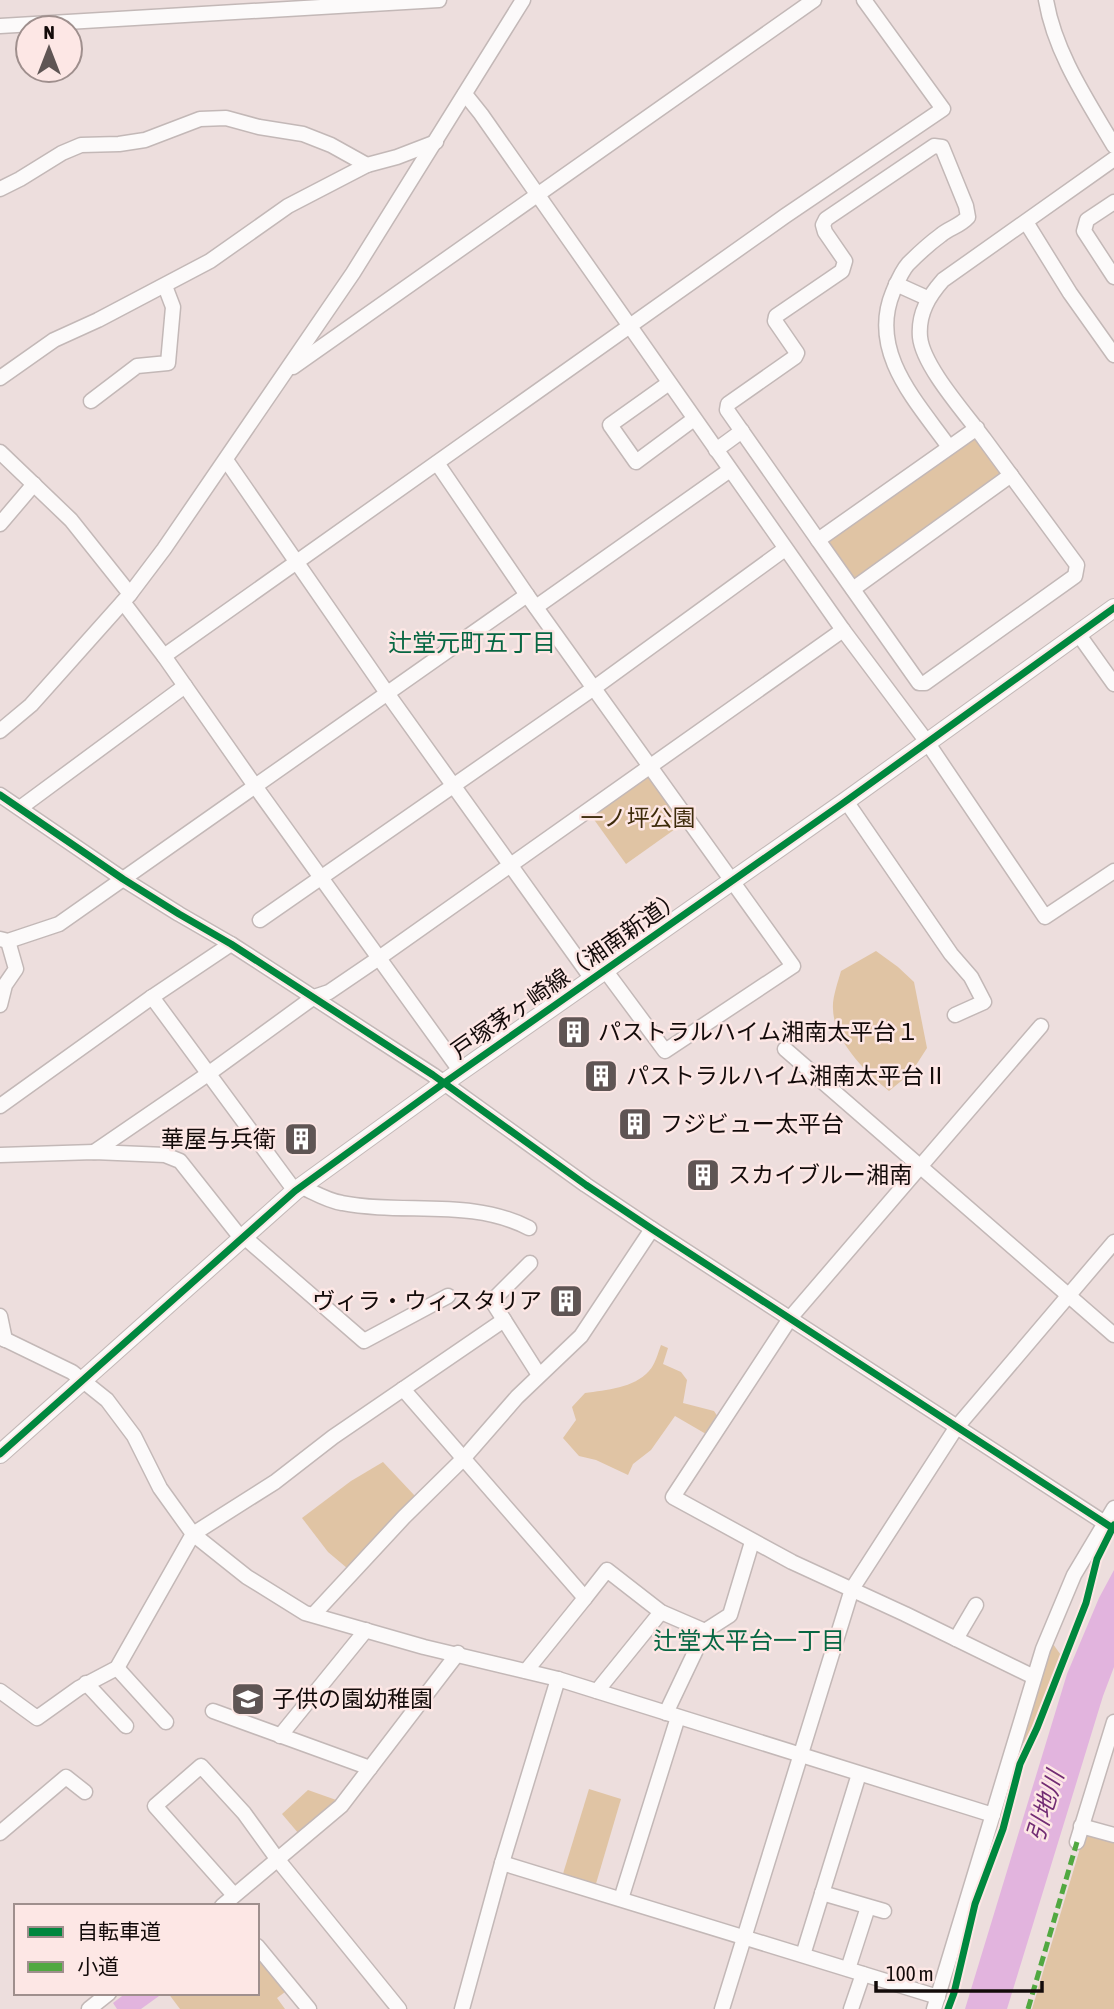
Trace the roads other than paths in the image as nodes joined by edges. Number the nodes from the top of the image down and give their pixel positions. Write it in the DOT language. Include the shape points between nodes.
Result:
graph roads {
  1 [pos="439,0"];
  2 [pos="523,0"];
  3 [pos="814,0"];
  4 [pos="864,0"];
  5 [pos="1046,0"];
  6 [pos="0,26"];
  7 [pos="465,94"];
  8 [pos="436,142"];
  9 [pos="1114,146"];
  10 [pos="1114,159"];
  11 [pos="368,165"];
  12 [pos="0,189"];
  13 [pos="537,194"];
  14 [pos="1114,202"];
  15 [pos="1026,222"];
  16 [pos="1112,269"];
  17 [pos="896,284"];
  18 [pos="165,286"];
  19 [pos="927,298"];
  20 [pos="630,326"];
  21 [pos="1114,355"];
  22 [pos="284,374"];
  23 [pos="0,378"];
  24 [pos="669,383"];
  25 [pos="91,401"];
  26 [pos="694,419"];
  27 [pos="976,428"];
  28 [pos="742,431"];
  29 [pos="949,447"];
  30 [pos="716,450"];
  31 [pos="0,452"];
  32 [pos="226,460"];
  33 [pos="437,463"];
  34 [pos="730,470"];
  35 [pos="1011,475"];
  36 [pos="34,484"];
  37 [pos="0,524"];
  38 [pos="818,540"];
  39 [pos="785,549"];
  40 [pos="296,563"];
  41 [pos="853,589"];
  42 [pos="126,598"];
  43 [pos="532,601"];
  44 [pos="1114,608"];
  45 [pos="843,630"];
  46 [pos="1079,635"];
  47 [pos="164,656"];
  48 [pos="1114,684"];
  49 [pos="185,686"];
  50 [pos="594,688"];
  51 [pos="387,693"];
  52 [pos="0,731"];
  53 [pos="927,742"];
  54 [pos="651,766"];
  55 [pos="453,785"];
  56 [pos="255,786"];
  57 [pos="0,795"];
  58 [pos="846,801"];
  59 [pos="20,808"];
  60 [pos="510,865"];
  61 [pos="1114,871"];
  62 [pos="321,878"];
  63 [pos="123,879"];
  64 [pos="732,881"];
  65 [pos="260,920"];
  66 [pos="4,940"];
  67 [pos="231,944"];
  68 [pos="379,958"];
  69 [pos="599,974"];
  70 [pos="152,997"];
  71 [pos="314,997"];
  72 [pos="0,1005"];
  73 [pos="955,1015"];
  74 [pos="1041,1026"];
  75 [pos="785,1049"];
  76 [pos="461,1072"];
  77 [pos="208,1074"];
  78 [pos="444,1083"];
  79 [pos="0,1106"];
  80 [pos="94,1152"];
  81 [pos="0,1155"];
  82 [pos="920,1167"];
  83 [pos="298,1189"];
  84 [pos="529,1228"];
  85 [pos="652,1229"];
  86 [pos="242,1237"];
  87 [pos="1114,1242"];
  88 [pos="530,1263"];
  89 [pos="1068,1295"];
  90 [pos="448,1296"];
  91 [pos="0,1316"];
  92 [pos="791,1317"];
  93 [pos="504,1320"];
  94 [pos="1114,1335"];
  95 [pos="3,1338"];
  96 [pos="540,1375"];
  97 [pos="82,1380"];
  98 [pos="403,1389"];
  99 [pos="956,1428"];
  100 [pos="0,1454"];
  101 [pos="463,1459"];
  102 [pos="1114,1508"];
  103 [pos="1109,1526"];
  104 [pos="192,1534"];
  105 [pos="752,1542"];
  106 [pos="852,1589"];
  107 [pos="585,1598"];
  108 [pos="976,1605"];
  109 [pos="661,1612"];
  110 [pos="314,1614"];
  111 [pos="366,1630"];
  112 [pos="705,1631"];
  113 [pos="956,1639"];
  114 [pos="458,1653"];
  115 [pos="117,1668"];
  116 [pos="526,1671"];
  117 [pos="1034,1677"];
  118 [pos="558,1679"];
  119 [pos="86,1683"];
  120 [pos="0,1691"];
  121 [pos="597,1691"];
  122 [pos="213,1711"];
  123 [pos="672,1715"];
  124 [pos="166,1722"];
  125 [pos="1114,1723"];
  126 [pos="126,1726"];
  127 [pos="280,1735"];
  128 [pos="801,1755"];
  129 [pos="370,1768"];
  130 [pos="859,1774"];
  131 [pos="85,1792"];
  132 [pos="993,1815"];
  133 [pos="1081,1826"];
  134 [pos="0,1832"];
  135 [pos="1114,1835"];
  136 [pos="1077,1842"];
  137 [pos="278,1860"];
  138 [pos="502,1863"];
  139 [pos="822,1893"];
  140 [pos="621,1899"];
  141 [pos="226,1903"];
  142 [pos="868,1907"];
  143 [pos="884,1911"];
  144 [pos="745,1937"];
  145 [pos="259,1948"];
  146 [pos="803,1955"];
  147 [pos="848,1969"];
  148 [pos="863,1974"];
  149 [pos="107,1995"];
  150 [pos="936,2003"];
  151 [pos="89,2009"];
  152 [pos="309,2009"];
  153 [pos="399,2009"];
  154 [pos="462,2009"];
  155 [pos="722,2009"];
  156 [pos="851,2009"];
  1 -- 6 [label="street"];
  2 -- 7 [label="street"];
  3 -- 13 [label="street"];
  4 -- 20 [label="street" via="943,109"];
  5 -- 9 [label="street" via="1067,64"];
  7 -- 8 [label="street"];
  7 -- 13 [label="street"];
  8 -- 11 [label="street"];
  8 -- 22 [label="street"];
  10 -- 15 [label="street"];
  11 -- 12 [label="street" via="303,134 213,118 145,140 81,145"];
  11 -- 18 [label="street" via="288,206 211,261"];
  13 -- 20 [label="street"];
  13 -- 22 [label="street"];
  14 -- 16 [label="street" via="1087,220 1084,231"];
  15 -- 19 [label="street" via="943,280"];
  15 -- 21 [label="street"];
  17 -- 19 [label="street"];
  17 -- 28 [label="street" via="906,265 968,217 942,147 934,146 826,219 825,232 845,266 776,316 797,353 728,404 727,410"];
  17 -- 29 [label="street" via="886,326 890,356"];
  18 -- 23 [label="street" via="54,340"];
  18 -- 25 [label="street" via="173,307 168,363 137,366"];
  19 -- 27 [label="street" via="920,337 925,353"];
  20 -- 24 [label="street"];
  20 -- 33 [label="street"];
  22 -- 32 [label="street"];
  24 -- 26 [label="street"];
  24 -- 26 [label="street" via="610,425 636,462"];
  26 -- 30 [label="street"];
  27 -- 29 [label="street"];
  27 -- 35 [label="street"];
  28 -- 30 [label="street"];
  28 -- 38 [label="street"];
  29 -- 38 [label="street"];
  30 -- 34 [label="street"];
  31 -- 36 [label="street"];
  32 -- 40 [label="street"];
  32 -- 42 [label="street"];
  33 -- 40 [label="street"];
  33 -- 43 [label="street"];
  34 -- 39 [label="street"];
  34 -- 43 [label="street"];
  35 -- 41 [label="street"];
  35 -- 41 [label="street" via="1077,565 1074,576 925,683 919,683"];
  36 -- 37 [label="street"];
  36 -- 42 [label="street" via="71,520"];
  38 -- 41 [label="street"];
  39 -- 45 [label="street"];
  39 -- 50 [label="street"];
  40 -- 47 [label="street"];
  40 -- 51 [label="street"];
  42 -- 47 [label="street"];
  42 -- 52 [label="street" via="31,705"];
  43 -- 50 [label="street"];
  43 -- 51 [label="street"];
  44 -- 46 [label="main road, 戸塚茅ヶ崎線（湘南新道）"];
  45 -- 53 [label="street"];
  45 -- 54 [label="street"];
  46 -- 48 [label="street"];
  46 -- 53 [label="main road, 戸塚茅ヶ崎線（湘南新道）"];
  47 -- 49 [label="street"];
  49 -- 56 [label="street"];
  49 -- 59 [label="street"];
  50 -- 54 [label="street"];
  50 -- 55 [label="street"];
  51 -- 55 [label="street"];
  51 -- 56 [label="street"];
  53 -- 58 [label="main road, 戸塚茅ヶ崎線（湘南新道）"];
  53 -- 61 [label="street" via="1045,917"];
  54 -- 60 [label="street"];
  54 -- 64 [label="street"];
  55 -- 60 [label="street"];
  55 -- 62 [label="street"];
  56 -- 62 [label="street"];
  56 -- 63 [label="street"];
  57 -- 59 [label="street"];
  58 -- 64 [label="main road, 戸塚茅ヶ崎線（湘南新道）"];
  58 -- 73 [label="street" via="971,976 984,1002"];
  59 -- 63 [label="street"];
  60 -- 68 [label="street"];
  60 -- 69 [label="street"];
  62 -- 65 [label="street"];
  62 -- 68 [label="street"];
  63 -- 66 [label="street" via="59,924"];
  63 -- 67 [label="street"];
  64 -- 69 [label="main road, 戸塚茅ヶ崎線（湘南新道）"];
  64 -- 69 [label="street" via="793,966 666,1051"];
  66 -- 72 [label="street" via="16,969 5,985"];
  67 -- 70 [label="street"];
  67 -- 71 [label="street"];
  68 -- 71 [label="street"];
  68 -- 76 [label="street"];
  69 -- 76 [label="main road, 戸塚茅ヶ崎線（湘南新道）"];
  70 -- 77 [label="street"];
  70 -- 79 [label="street"];
  71 -- 77 [label="street"];
  71 -- 78 [label="street"];
  74 -- 82 [label="street"];
  75 -- 82 [label="street"];
  76 -- 78 [label="main road, 戸塚茅ヶ崎線（湘南新道）"];
  77 -- 80 [label="street"];
  77 -- 83 [label="street"];
  78 -- 83 [label="main road, 戸塚茅ヶ崎線（湘南新道）"];
  78 -- 85 [label="street"];
  80 -- 81 [label="street"];
  80 -- 86 [label="street" via="165,1155 180,1161"];
  82 -- 89 [label="street"];
  82 -- 92 [label="street"];
  83 -- 84 [label="street" via="341,1203 488,1212"];
  83 -- 86 [label="main road, 戸塚茅ヶ崎線（湘南新道）"];
  85 -- 92 [label="street"];
  85 -- 96 [label="street" via="581,1336"];
  86 -- 90 [label="street" via="364,1340"];
  86 -- 97 [label="main road, 戸塚茅ヶ崎線（湘南新道）"];
  87 -- 89 [label="street"];
  88 -- 93 [label="street" via="492,1301"];
  89 -- 94 [label="street"];
  89 -- 99 [label="street"];
  91 -- 95 [label="street"];
  92 -- 99 [label="street"];
  92 -- 105 [label="street" via="673,1497"];
  93 -- 96 [label="street"];
  93 -- 98 [label="street"];
  95 -- 97 [label="street"];
  96 -- 101 [label="street"];
  97 -- 100 [label="main road, 戸塚茅ヶ崎線（湘南新道）"];
  97 -- 104 [label="street" via="107,1400 134,1436 160,1488"];
  98 -- 101 [label="street"];
  98 -- 104 [label="street" via="275,1482"];
  99 -- 103 [label="street"];
  99 -- 106 [label="street"];
  101 -- 107 [label="street"];
  101 -- 110 [label="street"];
  102 -- 103 [label="street"];
  103 -- 117 [label="street" via="1084,1557 1062,1600"];
  104 -- 110 [label="street" via="247,1577"];
  104 -- 115 [label="street"];
  105 -- 106 [label="street"];
  105 -- 112 [label="street" via="730,1615"];
  106 -- 113 [label="street"];
  106 -- 128 [label="street"];
  107 -- 109 [label="street" via="607,1570"];
  107 -- 116 [label="street"];
  108 -- 113 [label="street"];
  109 -- 112 [label="street"];
  109 -- 121 [label="street"];
  110 -- 111 [label="street"];
  111 -- 114 [label="street"];
  111 -- 127 [label="street"];
  112 -- 123 [label="street"];
  113 -- 117 [label="street"];
  114 -- 116 [label="street"];
  114 -- 129 [label="street"];
  115 -- 119 [label="street"];
  115 -- 124 [label="street"];
  116 -- 118 [label="street"];
  117 -- 132 [label="street"];
  118 -- 121 [label="street"];
  118 -- 138 [label="street"];
  119 -- 120 [label="street" via="37,1718"];
  119 -- 126 [label="street"];
  121 -- 123 [label="street"];
  122 -- 127 [label="street"];
  123 -- 128 [label="street"];
  123 -- 140 [label="street"];
  125 -- 133 [label="street"];
  127 -- 129 [label="street"];
  128 -- 130 [label="street"];
  128 -- 144 [label="street"];
  129 -- 137 [label="street" via="341,1806"];
  130 -- 132 [label="street"];
  130 -- 139 [label="street"];
  131 -- 134 [label="street" via="66,1777"];
  132 -- 150 [label="street"];
  133 -- 135 [label="street"];
  133 -- 136 [label="street"];
  137 -- 141 [label="street"];
  137 -- 141 [label="street" via="201,1766 155,1806"];
  137 -- 153 [label="street"];
  138 -- 140 [label="street"];
  138 -- 154 [label="street"];
  139 -- 142 [label="street"];
  139 -- 146 [label="street"];
  140 -- 144 [label="street"];
  142 -- 143 [label="street"];
  142 -- 147 [label="street"];
  144 -- 146 [label="street"];
  144 -- 155 [label="street"];
  145 -- 152 [label="street"];
  146 -- 147 [label="street"];
  147 -- 148 [label="street"];
  148 -- 150 [label="street"];
  148 -- 156 [label="street"];
  149 -- 151 [label="street"];
}
